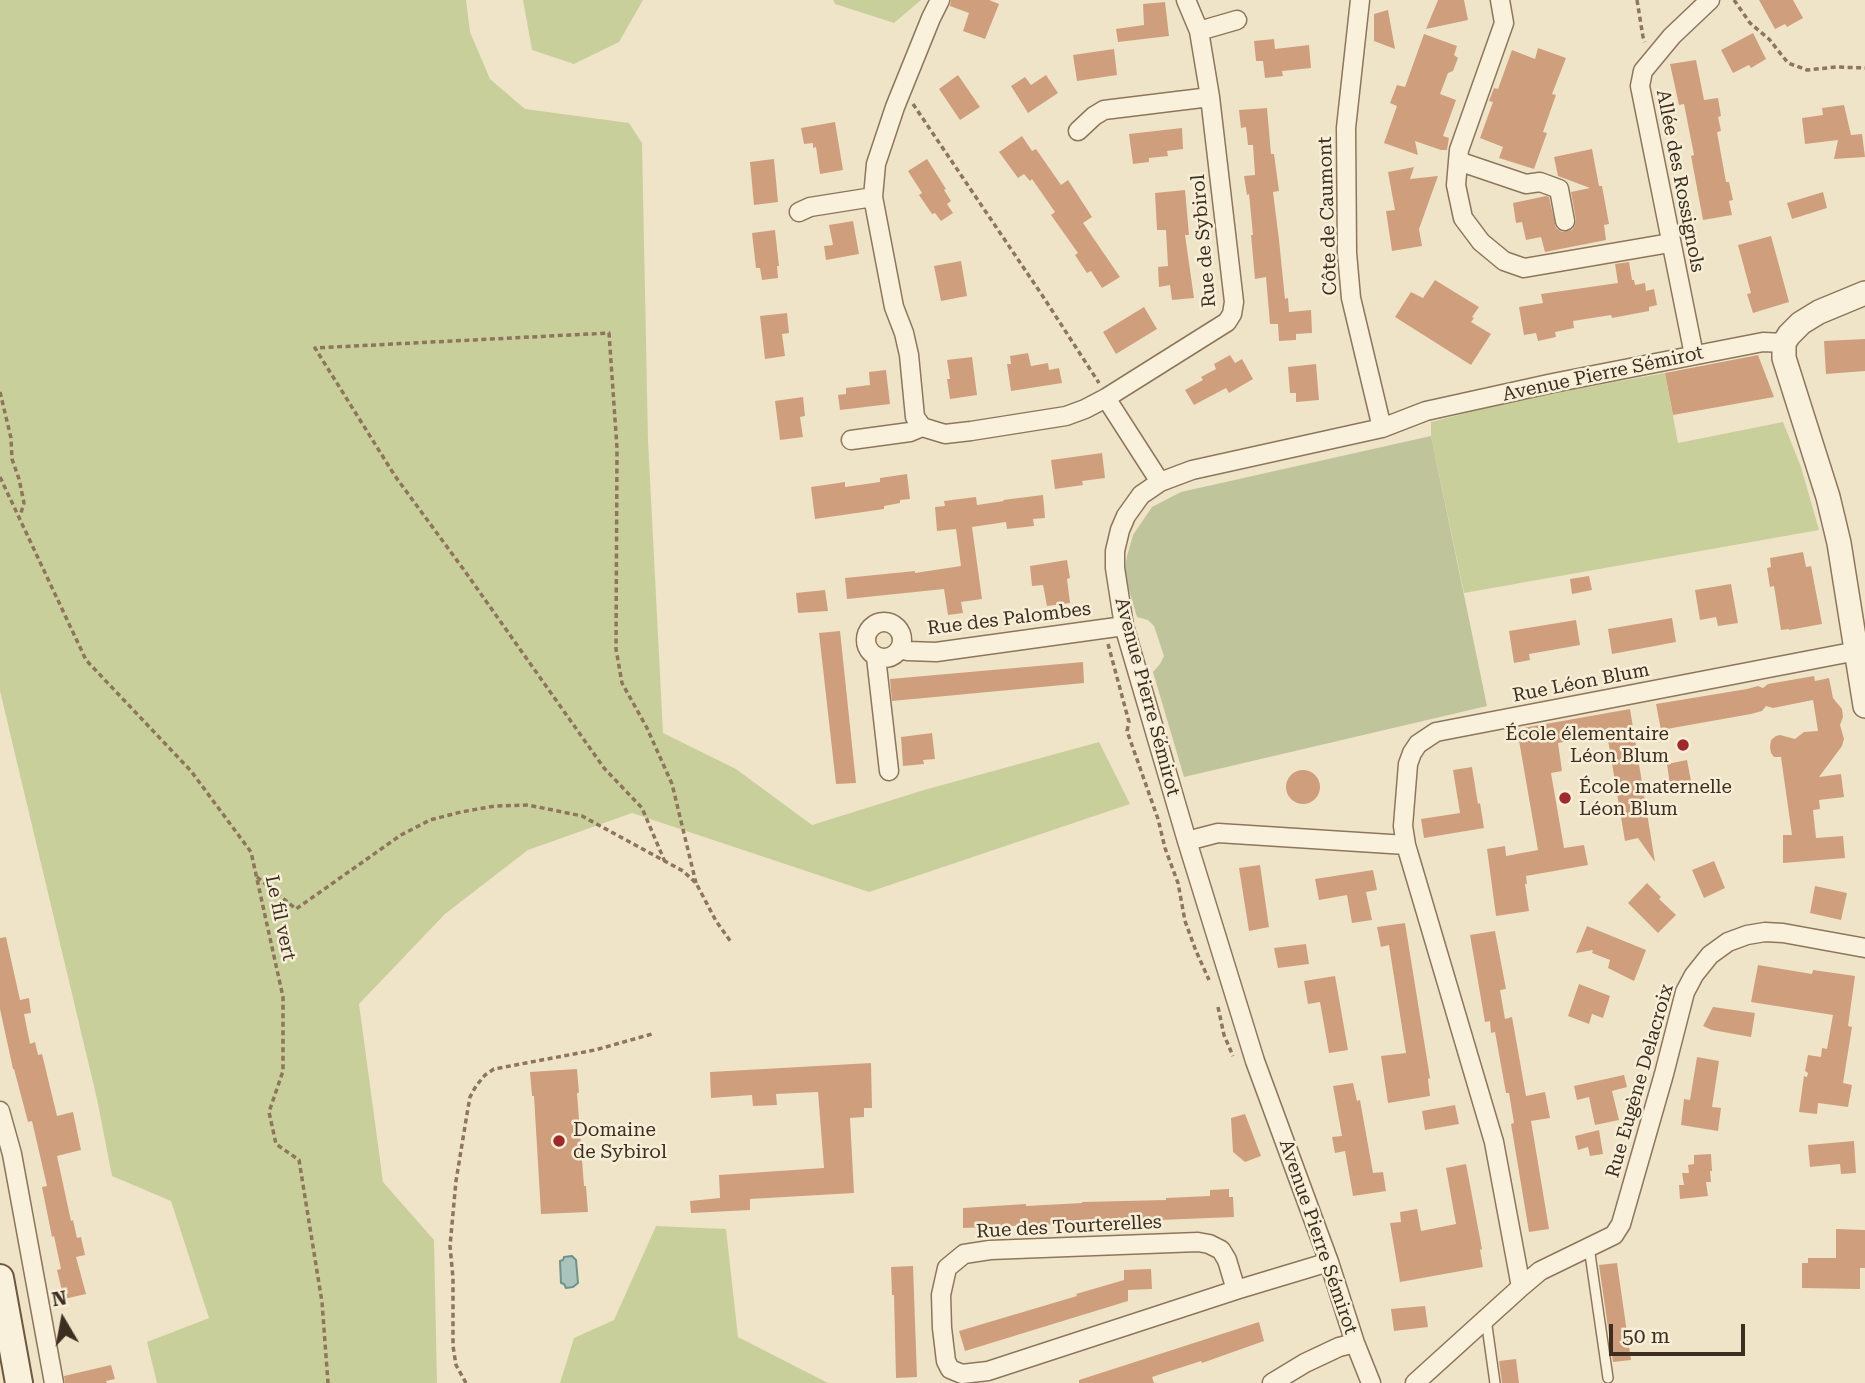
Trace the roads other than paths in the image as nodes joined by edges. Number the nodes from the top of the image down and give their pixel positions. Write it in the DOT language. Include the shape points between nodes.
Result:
graph roads {
  1 [pos="940,0"];
  2 [pos="1186,0"];
  3 [pos="1360,0"];
  4 [pos="1500,0"];
  5 [pos="1710,0"];
  6 [pos="1237,20"];
  7 [pos="1199,31"];
  8 [pos="1210,97"];
  9 [pos="1079,131"];
  10 [pos="1458,161"];
  11 [pos="873,197"];
  12 [pos="799,212"];
  13 [pos="1565,221"];
  14 [pos="1670,243"];
  15 [pos="1865,293"];
  16 [pos="1784,344"];
  17 [pos="1694,355"];
  18 [pos="1107,397"];
  19 [pos="922,427"];
  20 [pos="1382,428"];
  21 [pos="851,440"];
  22 [pos="1160,482"];
  23 [pos="1124,626"];
  24 [pos="900,649"];
  25 [pos="1857,651"];
  26 [pos="876,657"];
  27 [pos="1865,706"];
  28 [pos="889,771"];
  29 [pos="1187,841"];
  30 [pos="1406,845"];
  31 [pos="1865,948"];
  32 [pos="0,1111"];
  33 [pos="1589,1245"];
  34 [pos="1329,1262"];
  35 [pos="0,1278"];
  36 [pos="1521,1287"];
  37 [pos="1236,1290"];
  38 [pos="1486,1319"];
  39 [pos="1355,1343"];
  40 [pos="1608,1378"];
  41 [pos="19,1383"];
  42 [pos="54,1383"];
  43 [pos="1272,1383"];
  44 [pos="1371,1383"];
  45 [pos="1415,1383"];
  46 [pos="1495,1383"];
  1 -- 11 [label="street" via="876,164"];
  2 -- 7 [label="street, Rue de Sybirol"];
  3 -- 20 [label="street, Côte de Caumont" via="1346,128 1347,253 1351,298"];
  4 -- 10 [label="street" via="1504,23"];
  5 -- 14 [label="street, Allée des Rossignols" via="1643,71 1640,86"];
  6 -- 7 [label="street"];
  7 -- 8 [label="street, Rue de Sybirol"];
  8 -- 9 [label="street" via="1104,110"];
  8 -- 18 [label="street, Rue de Sybirol" via="1232,314 1227,322"];
  10 -- 13 [label="street" via="1526,184 1540,182 1559,189"];
  10 -- 14 [label="street" via="1456,185 1463,218 1481,242 1504,261 1524,268"];
  11 -- 12 [label="street"];
  11 -- 19 [label="street" via="894,307 909,355 915,417"];
  14 -- 17 [label="street, Allée des Rossignols"];
  15 -- 16 [label="street" via="1801,323"];
  16 -- 17 [label="street, Avenue Pierre Sémirot" via="1763,342"];
  16 -- 25 [label="street" via="1784,358 1834,520"];
  17 -- 20 [label="street, Avenue Pierre Sémirot" via="1426,411"];
  18 -- 19 [label="street, Rue de Sybirol" via="1066,416 971,432 945,434"];
  18 -- 22 [label="street"];
  19 -- 21 [label="street, Rue de Sybirol"];
  20 -- 22 [label="street, Avenue Pierre Sémirot" via="1192,470"];
  22 -- 23 [label="street, Avenue Pierre Sémirot" via="1141,495 1119,530 1115,568"];
  23 -- 24 [label="street, Rue des Palombes" via="936,652"];
  23 -- 29 [label="street, Avenue Pierre Sémirot"];
  24 -- 26 [label="street" via="885,659"];
  24 -- 26 [label="street" via="903,640 898,629 881,622 866,638"];
  25 -- 27 [label="street"];
  25 -- 30 [label="street, Rue Léon Blum" via="1436,732 1418,744 1408,764"];
  26 -- 28 [label="street"];
  29 -- 30 [label="street" via="1218,833"];
  29 -- 34 [label="street, Avenue Pierre Sémirot" via="1255,1062"];
  30 -- 36 [label="street, Rue Léon Blum" via="1494,1142"];
  31 -- 33 [label="street, Rue Eugène Delacroix" via="1765,932 1728,942 1710,955 1685,992 1621,1224 1614,1235"];
  32 -- 42 [label="street"];
  33 -- 36 [label="street, Rue Eugène Delacroix" via="1540,1271"];
  33 -- 40 [label="lane"];
  34 -- 37 [label="street, Rue des Tourterelles"];
  34 -- 39 [label="street, Avenue Pierre Sémirot"];
  35 -- 41 [label="main road"];
  36 -- 38 [label="street"];
  37 -- 37 [label="street, Rue des Tourterelles" via="988,1371 962,1374 950,1370 946,1361 941,1295 947,1268 964,1254 1198,1242 1221,1250"];
  38 -- 45 [label="street"];
  38 -- 46 [label="lane"];
  39 -- 43 [label="street" via="1305,1363"];
  39 -- 44 [label="street, Avenue Pierre Sémirot"];
}
